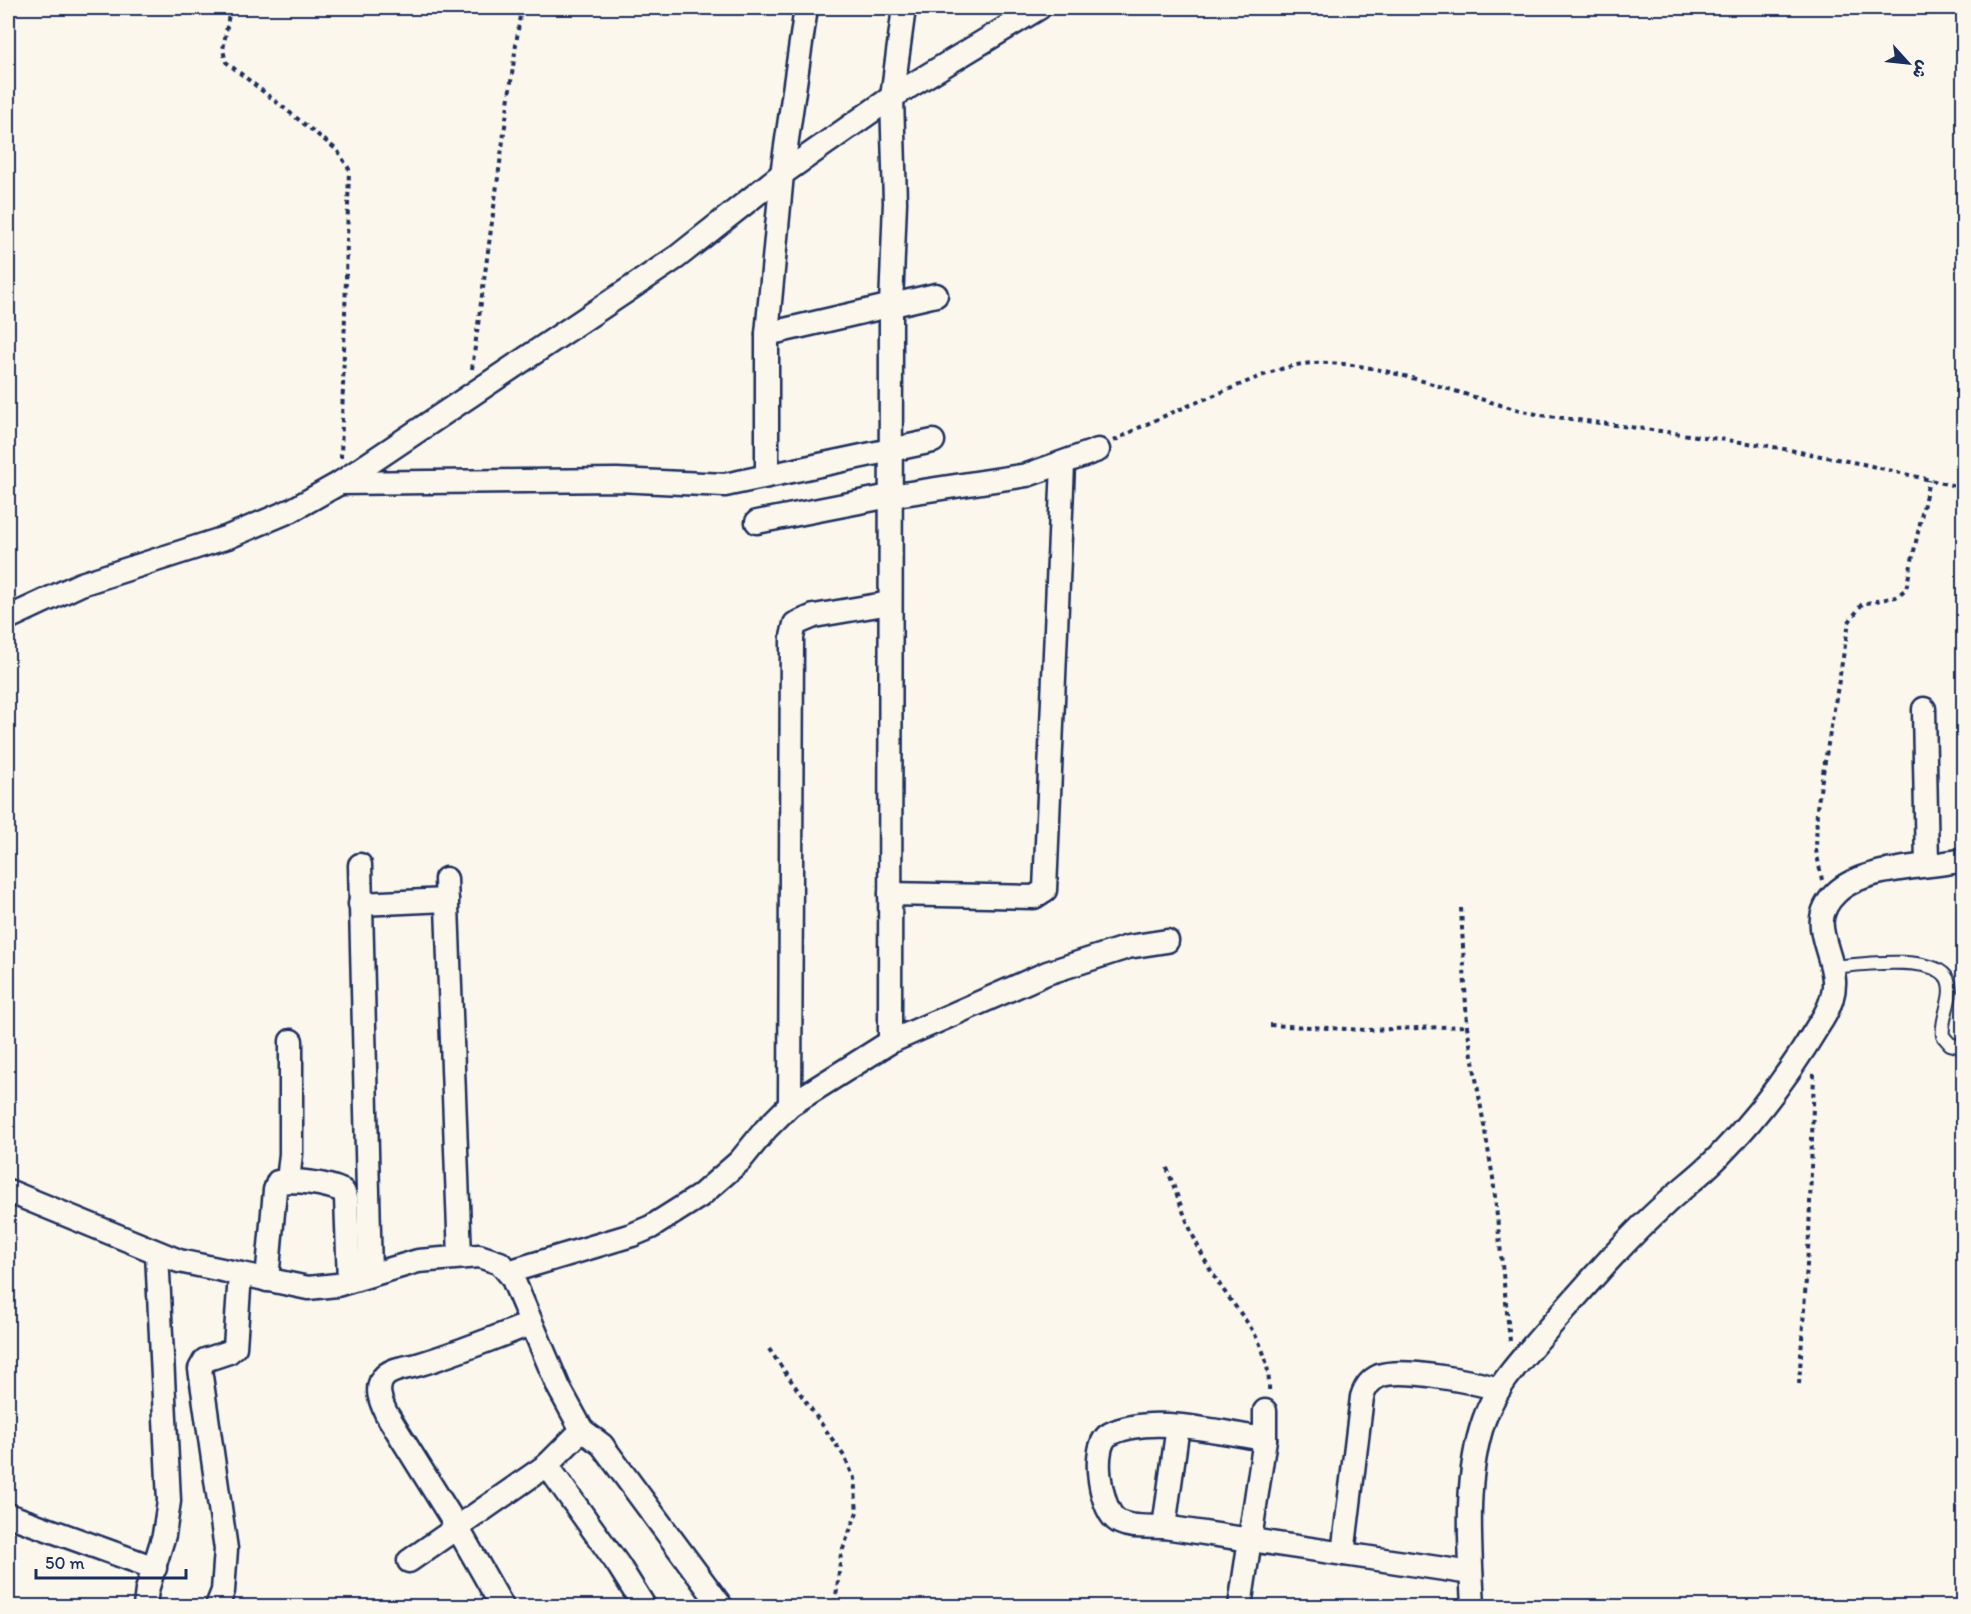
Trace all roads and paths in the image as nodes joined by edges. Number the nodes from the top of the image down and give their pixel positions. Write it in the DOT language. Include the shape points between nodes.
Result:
graph roads {
  1 [pos="230,8"];
  2 [pos="521,8"];
  3 [pos="806,8"];
  4 [pos="904,8"];
  5 [pos="1039,8"];
  6 [pos="892,98"];
  7 [pos="782,174"];
  8 [pos="936,295"];
  9 [pos="891,306"];
  10 [pos="767,334"];
  11 [pos="475,392"];
  12 [pos="933,441"];
  13 [pos="890,450"];
  14 [pos="1098,450"];
  15 [pos="1063,464"];
  16 [pos="767,476"];
  17 [pos="1929,480"];
  18 [pos="340,483"];
  19 [pos="1964,488"];
  20 [pos="890,496"];
  21 [pos="757,522"];
  22 [pos="890,603"];
  23 [pos="8,618"];
  24 [pos="1924,709"];
  25 [pos="1964,861"];
  26 [pos="360,865"];
  27 [pos="1927,865"];
  28 [pos="890,894"];
  29 [pos="1830,899"];
  30 [pos="360,904"];
  31 [pos="1461,908"];
  32 [pos="1167,941"];
  33 [pos="1832,967"];
  34 [pos="1270,1025"];
  35 [pos="1467,1026"];
  36 [pos="291,1041"];
  37 [pos="890,1042"];
  38 [pos="1805,1047"];
  39 [pos="1964,1048"];
  40 [pos="790,1106"];
  41 [pos="1167,1167"];
  42 [pos="288,1181"];
  43 [pos="8,1191"];
  44 [pos="157,1253"];
  45 [pos="460,1257"];
  46 [pos="508,1272"];
  47 [pos="240,1274"];
  48 [pos="370,1274"];
  49 [pos="267,1280"];
  50 [pos="349,1281"];
  51 [pos="530,1324"];
  52 [pos="769,1349"];
  53 [pos="1512,1369"];
  54 [pos="1799,1384"];
  55 [pos="1499,1389"];
  56 [pos="1265,1412"];
  57 [pos="1178,1426"];
  58 [pos="582,1430"];
  59 [pos="1265,1439"];
  60 [pos="547,1465"];
  61 [pos="8,1515"];
  62 [pos="457,1527"];
  63 [pos="1164,1527"];
  64 [pos="1251,1540"];
  65 [pos="1343,1554"];
  66 [pos="409,1561"];
  67 [pos="155,1568"];
  68 [pos="1471,1573"];
  69 [pos="145,1606"];
  70 [pos="218,1606"];
  71 [pos="502,1606"];
  72 [pos="644,1606"];
  73 [pos="721,1606"];
  74 [pos="835,1606"];
  75 [pos="1240,1606"];
  76 [pos="1473,1606"];
  1 -- 18 [label="path" via="223,50 226,62 337,150 349,169"];
  2 -- 11 [label="path" via="474,342"];
  3 -- 7 [label="street"];
  4 -- 6 [label="street"];
  5 -- 6 [label="street"];
  6 -- 7 [label="street"];
  6 -- 9 [label="street" via="895,202"];
  7 -- 10 [label="street"];
  7 -- 11 [label="street" via="677,257"];
  8 -- 9 [label="street"];
  9 -- 10 [label="street"];
  9 -- 13 [label="street"];
  10 -- 16 [label="street"];
  11 -- 18 [label="street"];
  12 -- 13 [label="street"];
  13 -- 16 [label="street"];
  13 -- 20 [label="street"];
  14 -- 15 [label="street"];
  14 -- 17 [label="path" via="1154,419 1271,373 1314,363 1399,376 1513,410 1763,445"];
  15 -- 20 [label="street" via="1027,475"];
  15 -- 28 [label="street" via="1045,890 1034,897"];
  16 -- 18 [label="street" via="725,485 617,480"];
  17 -- 19 [label="path"];
  17 -- 29 [label="path" via="1906,589 1896,597 1862,604 1849,622 1817,808 1816,850"];
  18 -- 23 [label="street" via="292,510 238,532 81,584"];
  20 -- 21 [label="street"];
  20 -- 22 [label="street"];
  22 -- 28 [label="street"];
  22 -- 40 [label="street" via="814,616 795,624 792,637"];
  24 -- 27 [label="street"];
  25 -- 27 [label="street"];
  26 -- 30 [label="street"];
  27 -- 29 [label="street" via="1856,881 1842,887"];
  28 -- 37 [label="street"];
  29 -- 33 [label="street" via="1820,924"];
  30 -- 45 [label="street" via="446,890"];
  30 -- 48 [label="street"];
  31 -- 35 [label="path"];
  32 -- 37 [label="street" via="1128,947 1047,973"];
  33 -- 38 [label="street" via="1834,985 1828,1008"];
  33 -- 39 [label="lane" via="1910,963 1938,969 1948,980 1949,989 1943,1035 1950,1044"];
  34 -- 35 [label="path" via="1367,1030"];
  35 -- 53 [label="path" via="1493,1178"];
  36 -- 42 [label="street"];
  37 -- 40 [label="street"];
  38 -- 53 [label="street" via="1720,1155 1622,1246"];
  38 -- 54 [label="path" via="1814,1071"];
  40 -- 46 [label="street" via="721,1178 651,1227"];
  41 -- 56 [label="path" via="1209,1268 1260,1341 1269,1375"];
  42 -- 49 [label="street" via="278,1182 274,1190"];
  42 -- 50 [label="street" via="343,1191"];
  43 -- 44 [label="street"];
  44 -- 47 [label="street"];
  44 -- 67 [label="street" via="168,1501"];
  45 -- 46 [label="street" via="490,1257"];
  45 -- 48 [label="street" via="418,1261"];
  46 -- 51 [label="street"];
  47 -- 49 [label="street"];
  47 -- 70 [label="street" via="235,1347 206,1360 201,1369 226,1550"];
  48 -- 50 [label="street"];
  49 -- 50 [label="street" via="308,1288"];
  51 -- 58 [label="street"];
  51 -- 62 [label="street" via="394,1370 381,1380 379,1394 386,1413"];
  52 -- 74 [label="path" via="844,1456 854,1478 857,1512 841,1554"];
  53 -- 55 [label="street"];
  55 -- 65 [label="street" via="1450,1378 1411,1375 1384,1375 1369,1382 1362,1397"];
  55 -- 68 [label="street" via="1485,1417 1474,1462"];
  56 -- 59 [label="street"];
  57 -- 59 [label="street"];
  57 -- 63 [label="street"];
  57 -- 63 [label="street" via="1119,1430 1106,1437 1099,1451 1103,1490 1112,1516 1129,1525"];
  58 -- 60 [label="street"];
  58 -- 73 [label="street" via="602,1445"];
  59 -- 64 [label="street"];
  60 -- 62 [label="street"];
  60 -- 72 [label="street"];
  61 -- 67 [label="street"];
  62 -- 66 [label="street"];
  62 -- 71 [label="street"];
  63 -- 64 [label="street"];
  64 -- 65 [label="street"];
  64 -- 75 [label="street"];
  65 -- 68 [label="street"];
  67 -- 69 [label="street"];
  68 -- 76 [label="street"];
}
